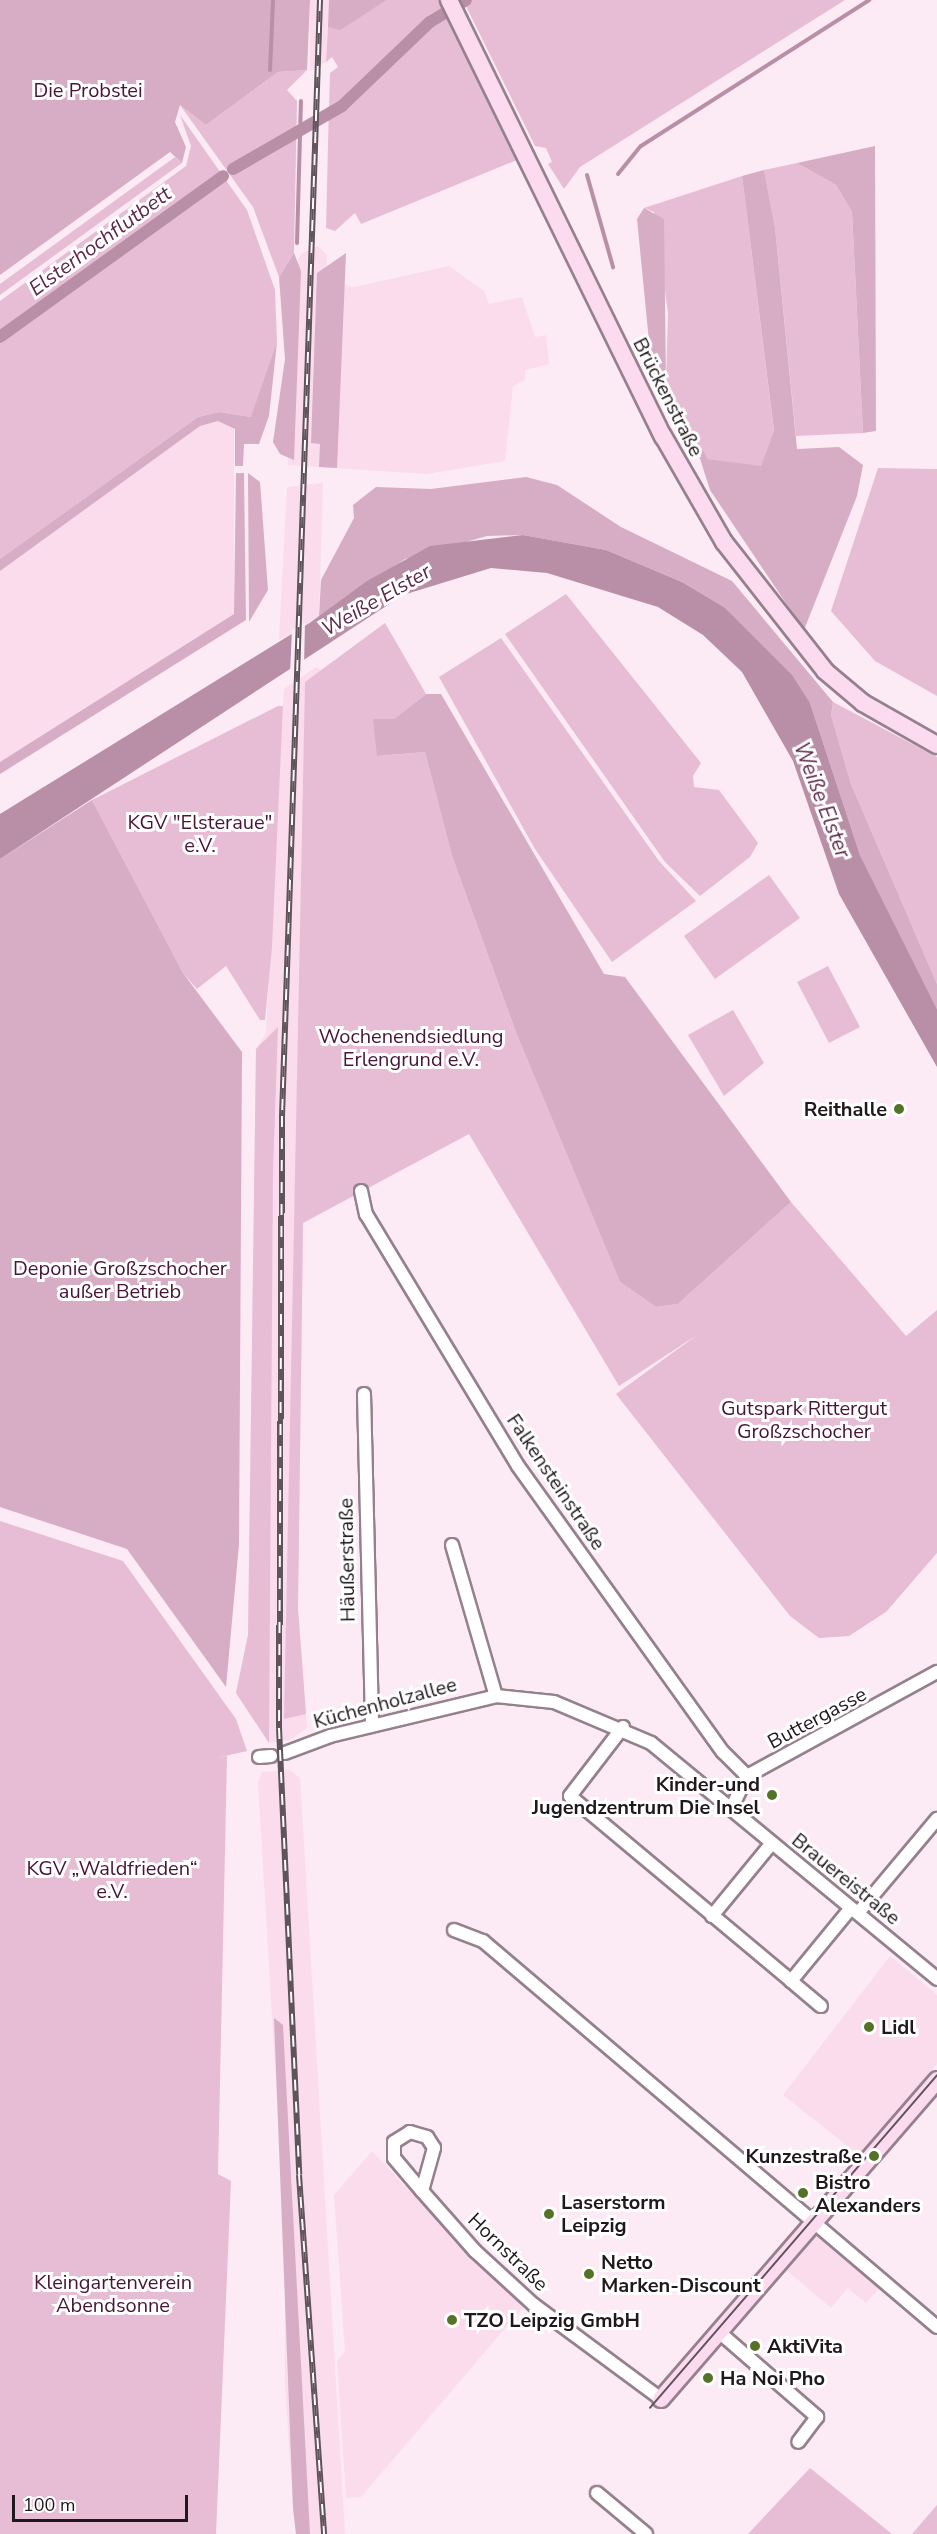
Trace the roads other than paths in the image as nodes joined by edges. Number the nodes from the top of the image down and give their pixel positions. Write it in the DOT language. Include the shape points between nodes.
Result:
graph roads {
  1 [pos="449,0"];
  2 [pos="937,745"];
  3 [pos="361,1191"];
  4 [pos="364,1394"];
  5 [pos="452,1545"];
  6 [pos="937,1672"];
  7 [pos="496,1696"];
  8 [pos="372,1725"];
  9 [pos="623,1727"];
  10 [pos="285,1753"];
  11 [pos="747,1776"];
  12 [pos="731,1809"];
  13 [pos="937,1819"];
  14 [pos="772,1843"];
  15 [pos="855,1910"];
  16 [pos="712,1916"];
  17 [pos="454,1930"];
  18 [pos="937,1979"];
  19 [pos="791,1981"];
  20 [pos="821,2006"];
  21 [pos="937,2080"];
  22 [pos="422,2191"];
  23 [pos="813,2223"];
  24 [pos="937,2327"];
  25 [pos="719,2332"];
  26 [pos="661,2399"];
  27 [pos="798,2442"];
  28 [pos="597,2493"];
  29 [pos="646,2534"];
  1 -- 2 [label="main road, Brückenstraße" via="658,428 724,542 825,671 863,703"];
  3 -- 11 [label="street, Falkensteinstraße" via="366,1214 518,1466 723,1752"];
  4 -- 8 [label="street, Häußerstraße"];
  5 -- 7 [label="street"];
  6 -- 11 [label="street, Buttergasse"];
  7 -- 8 [label="street, Küchenholzallee"];
  7 -- 9 [label="street, Küchenholzallee" via="554,1702"];
  8 -- 10 [label="street, Küchenholzallee"];
  9 -- 12 [label="street, Küchenholzallee" via="651,1743"];
  9 -- 16 [label="street" via="570,1796"];
  11 -- 12 [label="street"];
  12 -- 14 [label="street, Brauereistraße"];
  13 -- 15 [label="street"];
  14 -- 15 [label="street, Brauereistraße"];
  14 -- 16 [label="street"];
  15 -- 18 [label="street, Brauereistraße"];
  15 -- 19 [label="street"];
  16 -- 19 [label="street"];
  17 -- 23 [label="street" via="483,1941"];
  19 -- 20 [label="street"];
  21 -- 23 [label="main road"];
  22 -- 22 [label="street, Hornstraße" via="391,2152 394,2142 411,2132 428,2137 434,2148"];
  22 -- 26 [label="street, Hornstraße" via="475,2251 534,2305"];
  23 -- 24 [label="street"];
  23 -- 25 [label="main road"];
  25 -- 26 [label="main road"];
  25 -- 27 [label="street" via="817,2417"];
  28 -- 29 [label="street"];
}
